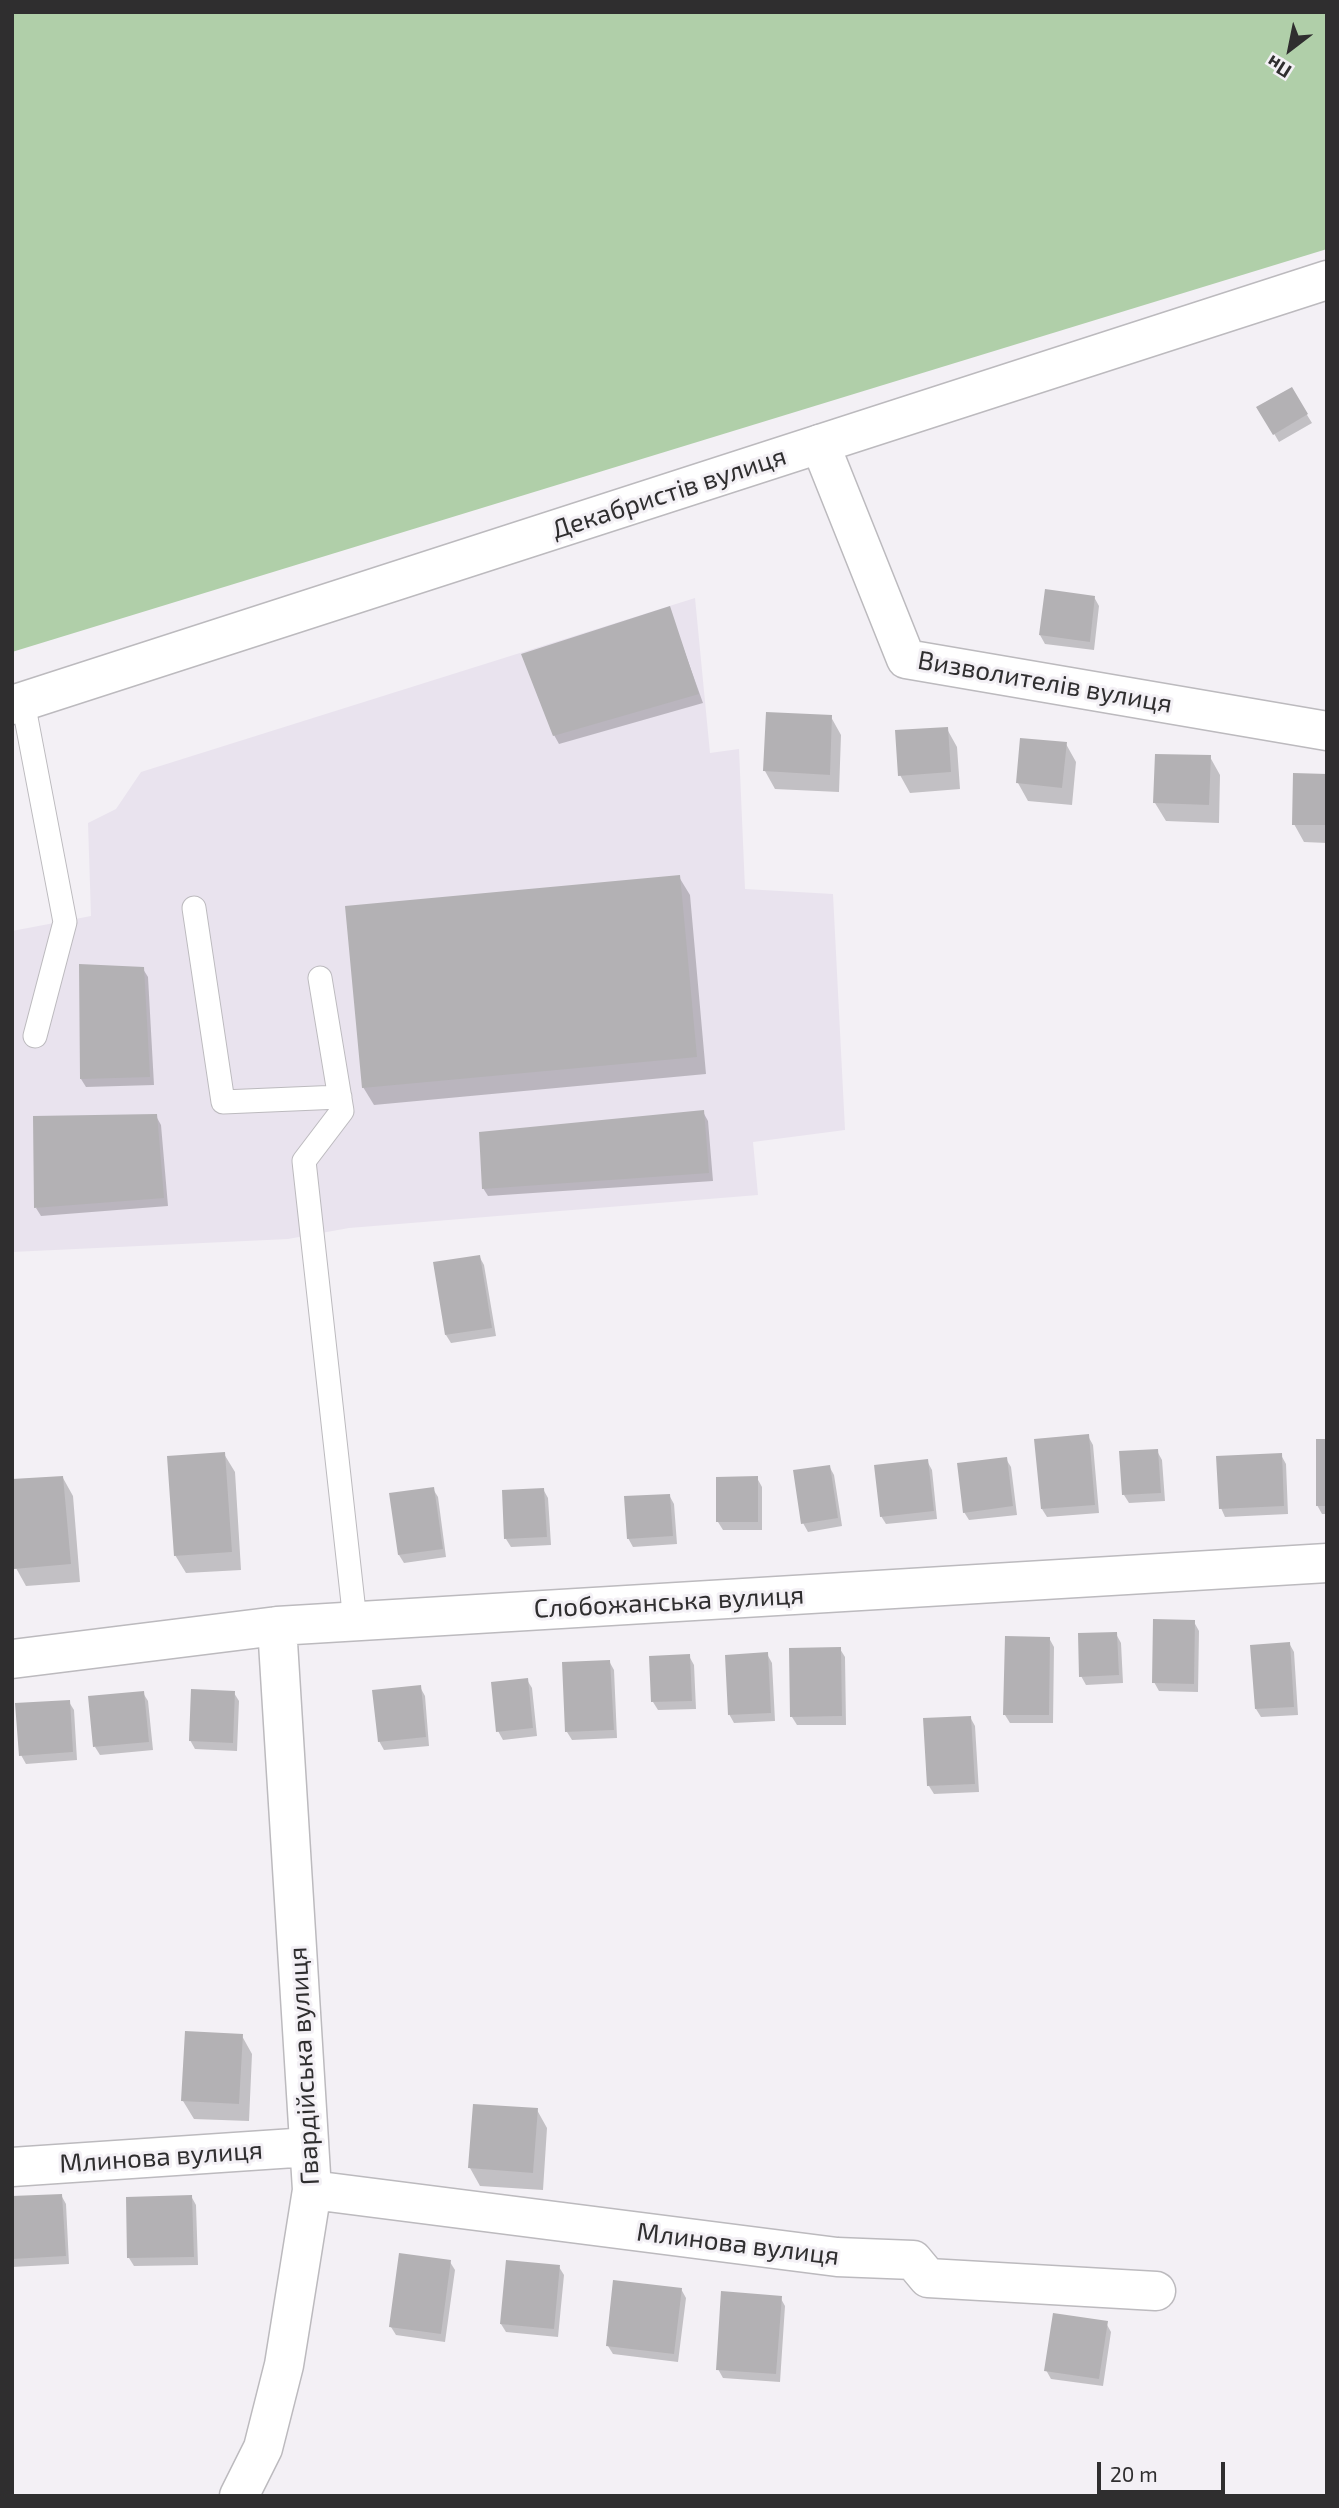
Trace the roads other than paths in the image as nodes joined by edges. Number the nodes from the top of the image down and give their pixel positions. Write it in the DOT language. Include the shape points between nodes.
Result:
graph roads {
  1 [pos="1327,280"];
  2 [pos="820,444"];
  3 [pos="18,703"];
  4 [pos="1327,731"];
  5 [pos="194,908"];
  6 [pos="320,978"];
  7 [pos="35,1037"];
  8 [pos="340,1097"];
  9 [pos="1327,1563"];
  10 [pos="355,1621"];
  11 [pos="277,1626"];
  12 [pos="12,1659"];
  13 [pos="309,2147"];
  14 [pos="12,2167"];
  15 [pos="312,2190"];
  16 [pos="1156,2291"];
  17 [pos="239,2496"];
  1 -- 2 [label="street, Декабристів вулиця"];
  2 -- 3 [label="street, Декабристів вулиця"];
  2 -- 4 [label="street, Визволителів вулиця" via="906,659"];
  3 -- 7 [label="lane" via="65,922"];
  5 -- 8 [label="lane" via="223,1102"];
  6 -- 8 [label="lane"];
  8 -- 10 [label="lane" via="342,1111 304,1161"];
  9 -- 10 [label="street, Слобожанська вулиця"];
  10 -- 11 [label="street, Слобожанська вулиця"];
  11 -- 12 [label="street, Слобожанська вулиця"];
  11 -- 13 [label="street, Гвардійська вулиця"];
  13 -- 14 [label="street, Млинова вулиця"];
  13 -- 15 [label="street, Гвардійська вулиця"];
  15 -- 16 [label="street, Млинова вулиця" via="837,2258 913,2260 928,2278"];
  15 -- 17 [label="street, Гвардійська вулиця" via="284,2365 263,2448"];
}
